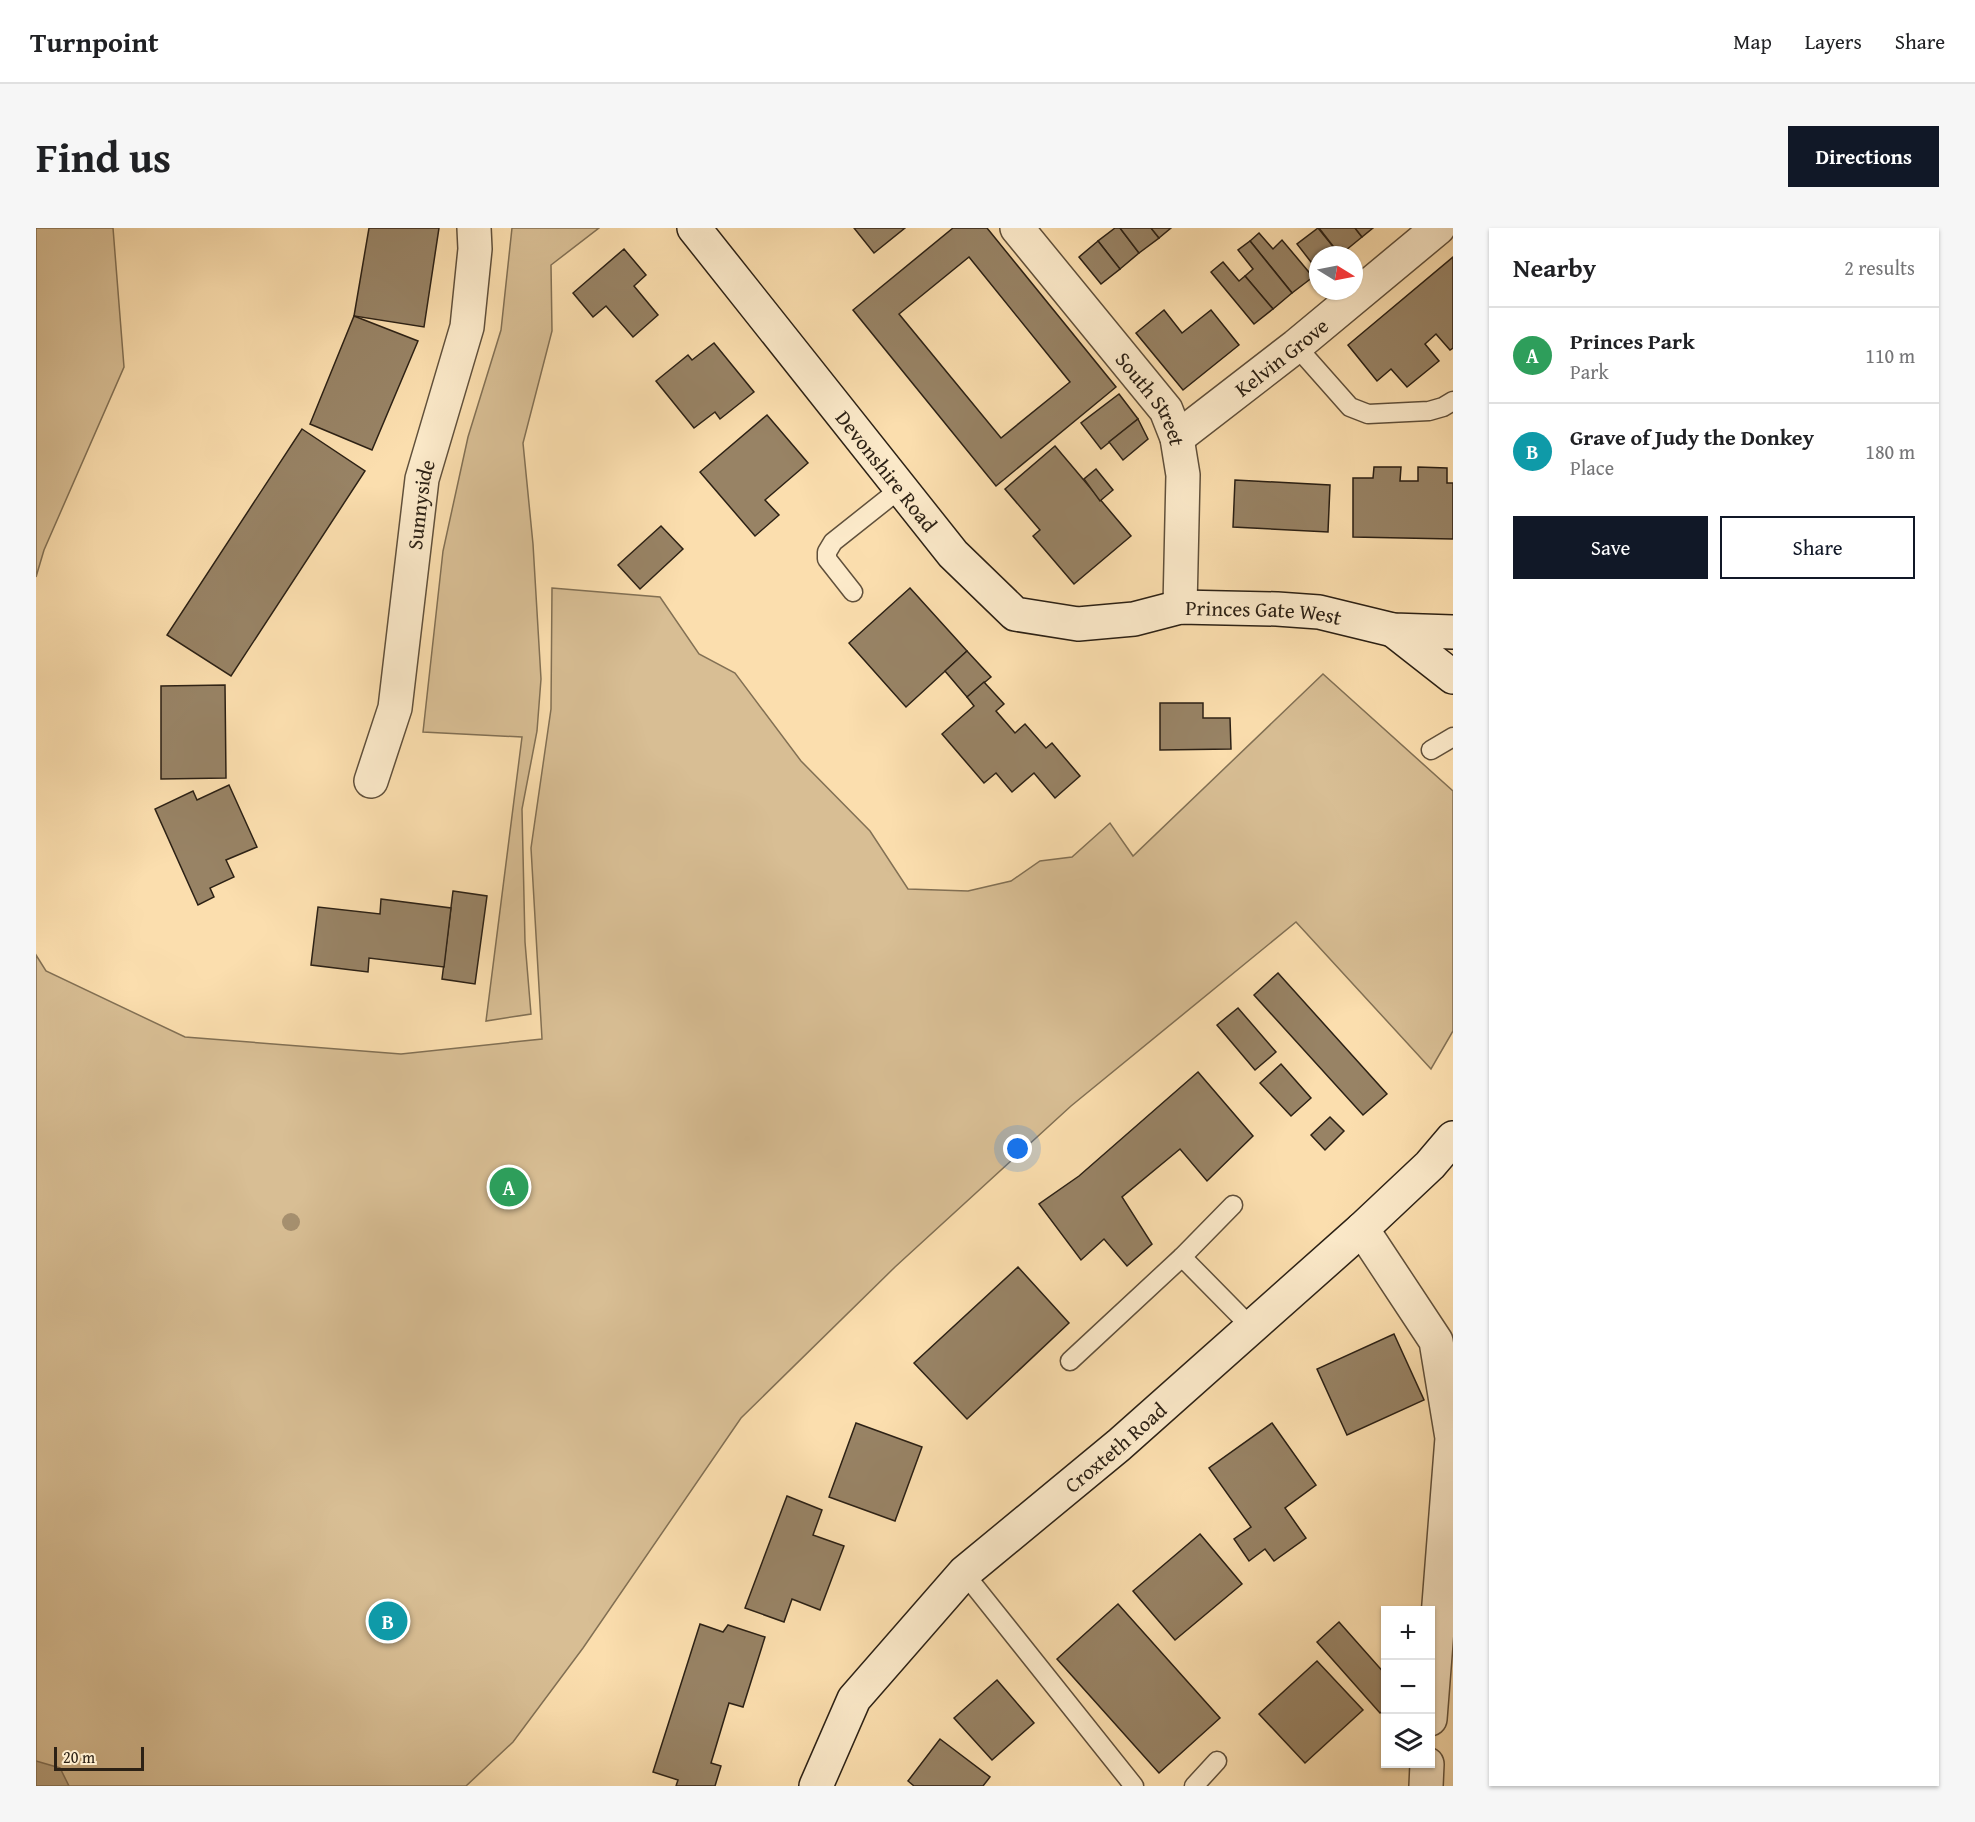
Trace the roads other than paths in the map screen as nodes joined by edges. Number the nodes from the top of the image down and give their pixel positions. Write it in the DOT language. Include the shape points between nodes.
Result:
graph roads {
  1 [pos="474,228"];
  2 [pos="694,228"];
  3 [pos="1438,228"];
  4 [pos="1034,234"];
  5 [pos="1296,346"];
  6 [pos="1453,401"];
  7 [pos="1177,438"];
  8 [pos="901,488"];
  9 [pos="853,592"];
  10 [pos="1180,607"];
  11 [pos="1134,619"];
  12 [pos="1393,630"];
  13 [pos="1453,632"];
  14 [pos="1453,676"];
  15 [pos="1453,737"];
  16 [pos="1431,750"];
  17 [pos="371,781"];
  18 [pos="1453,1138"];
  19 [pos="1233,1204"];
  20 [pos="1362,1229"];
  21 [pos="1182,1257"];
  22 [pos="1251,1327"];
  23 [pos="1070,1361"];
  24 [pos="1448,1390"];
  25 [pos="964,1573"];
  26 [pos="1431,1714"];
  27 [pos="1217,1761"];
  28 [pos="1427,1768"];
  29 [pos="816,1786"];
  30 [pos="1134,1786"];
  31 [pos="1194,1786"];
  32 [pos="1426,1786"];
  1 -- 17 [label="main road, Sunnyside" via="467,327 422,479 395,708"];
  2 -- 8 [label="main road, Devonshire Road"];
  3 -- 5 [label="main road, Kelvin Grove"];
  4 -- 7 [label="main road, South Street" via="1166,411"];
  5 -- 6 [label="lane" via="1350,407 1358,411 1429,411"];
  5 -- 7 [label="main road, Kelvin Grove"];
  7 -- 10 [label="main road, South Street" via="1183,475"];
  8 -- 9 [label="lane" via="832,542 827,552 826,559"];
  8 -- 11 [label="main road, Devonshire Road" via="953,554 1015,614 1077,624"];
  10 -- 11 [label="main road, Princes Gate West"];
  10 -- 12 [label="main road, Princes Gate West" via="1319,612"];
  12 -- 13 [label="main road, Princes Gate West"];
  12 -- 14 [label="main road, Princes Gate West"];
  15 -- 16 [label="lane"];
  18 -- 20 [label="main road, Croxteth Road"];
  19 -- 21 [label="lane"];
  20 -- 22 [label="main road, Croxteth Road"];
  20 -- 24 [label="main road" via="1436,1341"];
  21 -- 22 [label="lane"];
  21 -- 23 [label="lane"];
  22 -- 25 [label="main road, Croxteth Road" via="1119,1445"];
  24 -- 26 [label="main road" via="1452,1438"];
  25 -- 29 [label="main road, Croxteth Road" via="854,1699"];
  25 -- 30 [label="lane"];
  27 -- 31 [label="lane"];
  28 -- 32 [label="main road"];
}
